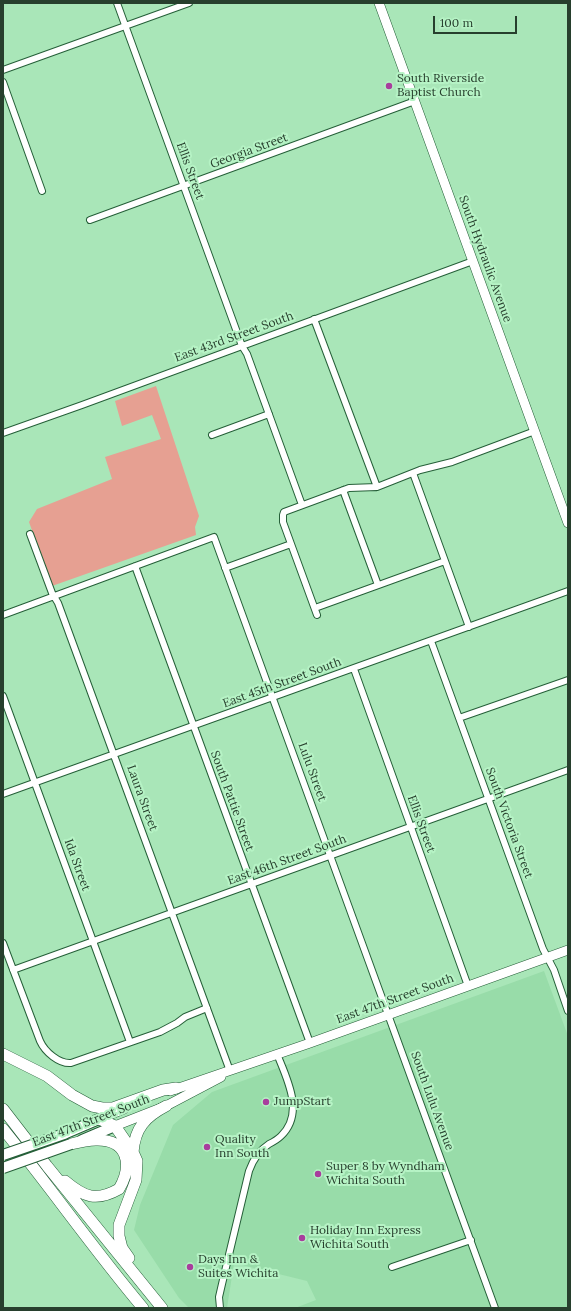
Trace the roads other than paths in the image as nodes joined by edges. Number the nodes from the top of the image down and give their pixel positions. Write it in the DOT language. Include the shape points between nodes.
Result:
graph roads {
  1 [pos="117,3"];
  2 [pos="189,3"];
  3 [pos="379,3"];
  4 [pos="125,26"];
  5 [pos="3,70"];
  6 [pos="3,82"];
  7 [pos="415,101"];
  8 [pos="183,186"];
  9 [pos="42,191"];
  10 [pos="90,220"];
  11 [pos="473,261"];
  12 [pos="314,320"];
  13 [pos="242,346"];
  14 [pos="269,414"];
  15 [pos="535,431"];
  16 [pos="3,433"];
  17 [pos="212,435"];
  18 [pos="413,473"];
  19 [pos="377,487"];
  20 [pos="343,490"];
  21 [pos="302,505"];
  22 [pos="568,523"];
  23 [pos="30,534"];
  24 [pos="291,544"];
  25 [pos="445,561"];
  26 [pos="135,566"];
  27 [pos="225,568"];
  28 [pos="378,585"];
  29 [pos="568,592"];
  30 [pos="54,597"];
  31 [pos="315,608"];
  32 [pos="3,615"];
  33 [pos="317,615"];
  34 [pos="469,627"];
  35 [pos="431,641"];
  36 [pos="354,669"];
  37 [pos="568,680"];
  38 [pos="3,696"];
  39 [pos="273,698"];
  40 [pos="459,718"];
  41 [pos="193,726"];
  42 [pos="114,754"];
  43 [pos="568,770"];
  44 [pos="35,783"];
  45 [pos="3,794"];
  46 [pos="488,799"];
  47 [pos="410,827"];
  48 [pos="331,856"];
  49 [pos="251,885"];
  50 [pos="172,913"];
  51 [pos="93,941"];
  52 [pos="3,943"];
  53 [pos="568,950"];
  54 [pos="547,957"];
  55 [pos="13,970"];
  56 [pos="468,986"];
  57 [pos="207,1008"];
  58 [pos="568,1011"];
  59 [pos="389,1015"];
  60 [pos="130,1042"];
  61 [pos="310,1043"];
  62 [pos="3,1054"];
  63 [pos="277,1054"];
  64 [pos="230,1071"];
  65 [pos="176,1088"];
  66 [pos="166,1106"];
  67 [pos="3,1109"];
  68 [pos="99,1119"];
  69 [pos="115,1126"];
  70 [pos="3,1129"];
  71 [pos="71,1144"];
  72 [pos="133,1152"];
  73 [pos="3,1155"];
  74 [pos="47,1166"];
  75 [pos="3,1168"];
  76 [pos="471,1240"];
  77 [pos="392,1267"];
  78 [pos="143,1308"];
  79 [pos="163,1308"];
  80 [pos="220,1308"];
  81 [pos="496,1308"];
  1 -- 4 [label="street, Ellis Street"];
  2 -- 4 [label="street"];
  3 -- 7 [label="main road, South Hydraulic Avenue"];
  4 -- 5 [label="street"];
  4 -- 8 [label="street, Ellis Street"];
  6 -- 9 [label="street"];
  7 -- 8 [label="street, Georgia Street"];
  7 -- 11 [label="main road, South Hydraulic Avenue"];
  8 -- 10 [label="street, Georgia Street"];
  8 -- 13 [label="street, Ellis Street"];
  11 -- 12 [label="street, East 43rd Street South"];
  11 -- 15 [label="main road, South Hydraulic Avenue"];
  12 -- 13 [label="street, East 43rd Street South"];
  12 -- 19 [label="street"];
  13 -- 14 [label="street, Ellis Street"];
  13 -- 16 [label="street, East 43rd Street South"];
  14 -- 17 [label="street"];
  14 -- 21 [label="street, Ellis Street"];
  15 -- 18 [label="street" via="452,462"];
  15 -- 22 [label="main road, South Hydraulic Avenue"];
  18 -- 19 [label="street"];
  18 -- 25 [label="street"];
  19 -- 20 [label="street"];
  20 -- 21 [label="street"];
  20 -- 28 [label="street"];
  21 -- 24 [label="street" via="284,512 282,518"];
  23 -- 30 [label="street, Laura Street"];
  24 -- 27 [label="street"];
  24 -- 31 [label="street"];
  25 -- 28 [label="street"];
  25 -- 34 [label="street"];
  26 -- 27 [label="street, Lulu Street" via="214,537"];
  26 -- 30 [label="street"];
  26 -- 41 [label="street, South Pattie Street"];
  27 -- 39 [label="street, Lulu Street"];
  28 -- 31 [label="street"];
  29 -- 34 [label="street, East 45th Street South"];
  30 -- 32 [label="street"];
  30 -- 42 [label="street, Laura Street"];
  31 -- 33 [label="street"];
  34 -- 35 [label="street, East 45th Street South"];
  35 -- 36 [label="street, East 45th Street South"];
  35 -- 40 [label="street, South Victoria Street"];
  36 -- 39 [label="street, East 45th Street South"];
  36 -- 47 [label="street, Ellis Street"];
  37 -- 40 [label="street"];
  38 -- 44 [label="street, Ida Street"];
  39 -- 41 [label="street, East 45th Street South"];
  39 -- 48 [label="street, Lulu Street"];
  40 -- 46 [label="street, South Victoria Street"];
  41 -- 42 [label="street, East 45th Street South"];
  41 -- 49 [label="street, South Pattie Street"];
  42 -- 44 [label="street, East 45th Street South"];
  42 -- 50 [label="street, Laura Street"];
  43 -- 46 [label="street, East 46th Street South"];
  44 -- 45 [label="street, East 45th Street South"];
  44 -- 51 [label="street, Ida Street"];
  46 -- 47 [label="street, East 46th Street South"];
  46 -- 54 [label="street, South Victoria Street"];
  47 -- 48 [label="street, East 46th Street South"];
  47 -- 56 [label="street, Ellis Street"];
  48 -- 49 [label="street, East 46th Street South"];
  48 -- 59 [label="street, Lulu Street"];
  49 -- 50 [label="street, East 46th Street South"];
  49 -- 61 [label="street, South Pattie Street"];
  50 -- 51 [label="street, East 46th Street South"];
  50 -- 57 [label="street, Laura Street"];
  51 -- 55 [label="street, East 46th Street South"];
  51 -- 60 [label="street, Ida Street"];
  52 -- 55 [label="street"];
  53 -- 54 [label="main road, East 47th Street South"];
  54 -- 56 [label="main road, East 47th Street South"];
  54 -- 58 [label="street, South Victoria Street"];
  55 -- 60 [label="street" via="42,1045 62,1062 71,1063"];
  56 -- 59 [label="main road, East 47th Street South"];
  57 -- 60 [label="street" via="160,1032"];
  57 -- 64 [label="street, Laura Street"];
  59 -- 61 [label="main road, East 47th Street South"];
  59 -- 76 [label="street, South Lulu Avenue"];
  61 -- 63 [label="main road, East 47th Street South"];
  62 -- 65 [label="highway" via="47,1076 92,1106 102,1108 113,1108 163,1090"];
  63 -- 64 [label="main road, East 47th Street South"];
  63 -- 80 [label="street" via="294,1104 292,1115 289,1126 281,1136 253,1159 222,1284"];
  64 -- 65 [label="main road, East 47th Street South"];
  64 -- 66 [label="main road, East 47th Street South"];
  65 -- 68 [label="main road, East 47th Street South"];
  66 -- 69 [label="main road, East 47th Street South"];
  66 -- 72 [label="highway" via="154,1112 142,1124 135,1136"];
  67 -- 74 [label="highway"];
  68 -- 69 [label="highway"];
  68 -- 73 [label="main road, East 47th Street South, bridge"];
  69 -- 71 [label="main road, East 47th Street South"];
  69 -- 72 [label="highway"];
  70 -- 78 [label="highway"];
  71 -- 74 [label="highway" via="100,1140 114,1142 120,1147 127,1161 127,1173 119,1189 102,1197 91,1196 77,1190"];
  71 -- 75 [label="main road, East 47th Street South, bridge"];
  72 -- 79 [label="highway" via="137,1161 136,1180 119,1225 119,1236 122,1248"];
  74 -- 79 [label="highway"];
  76 -- 77 [label="street"];
  76 -- 81 [label="street, South Lulu Avenue"];
}
